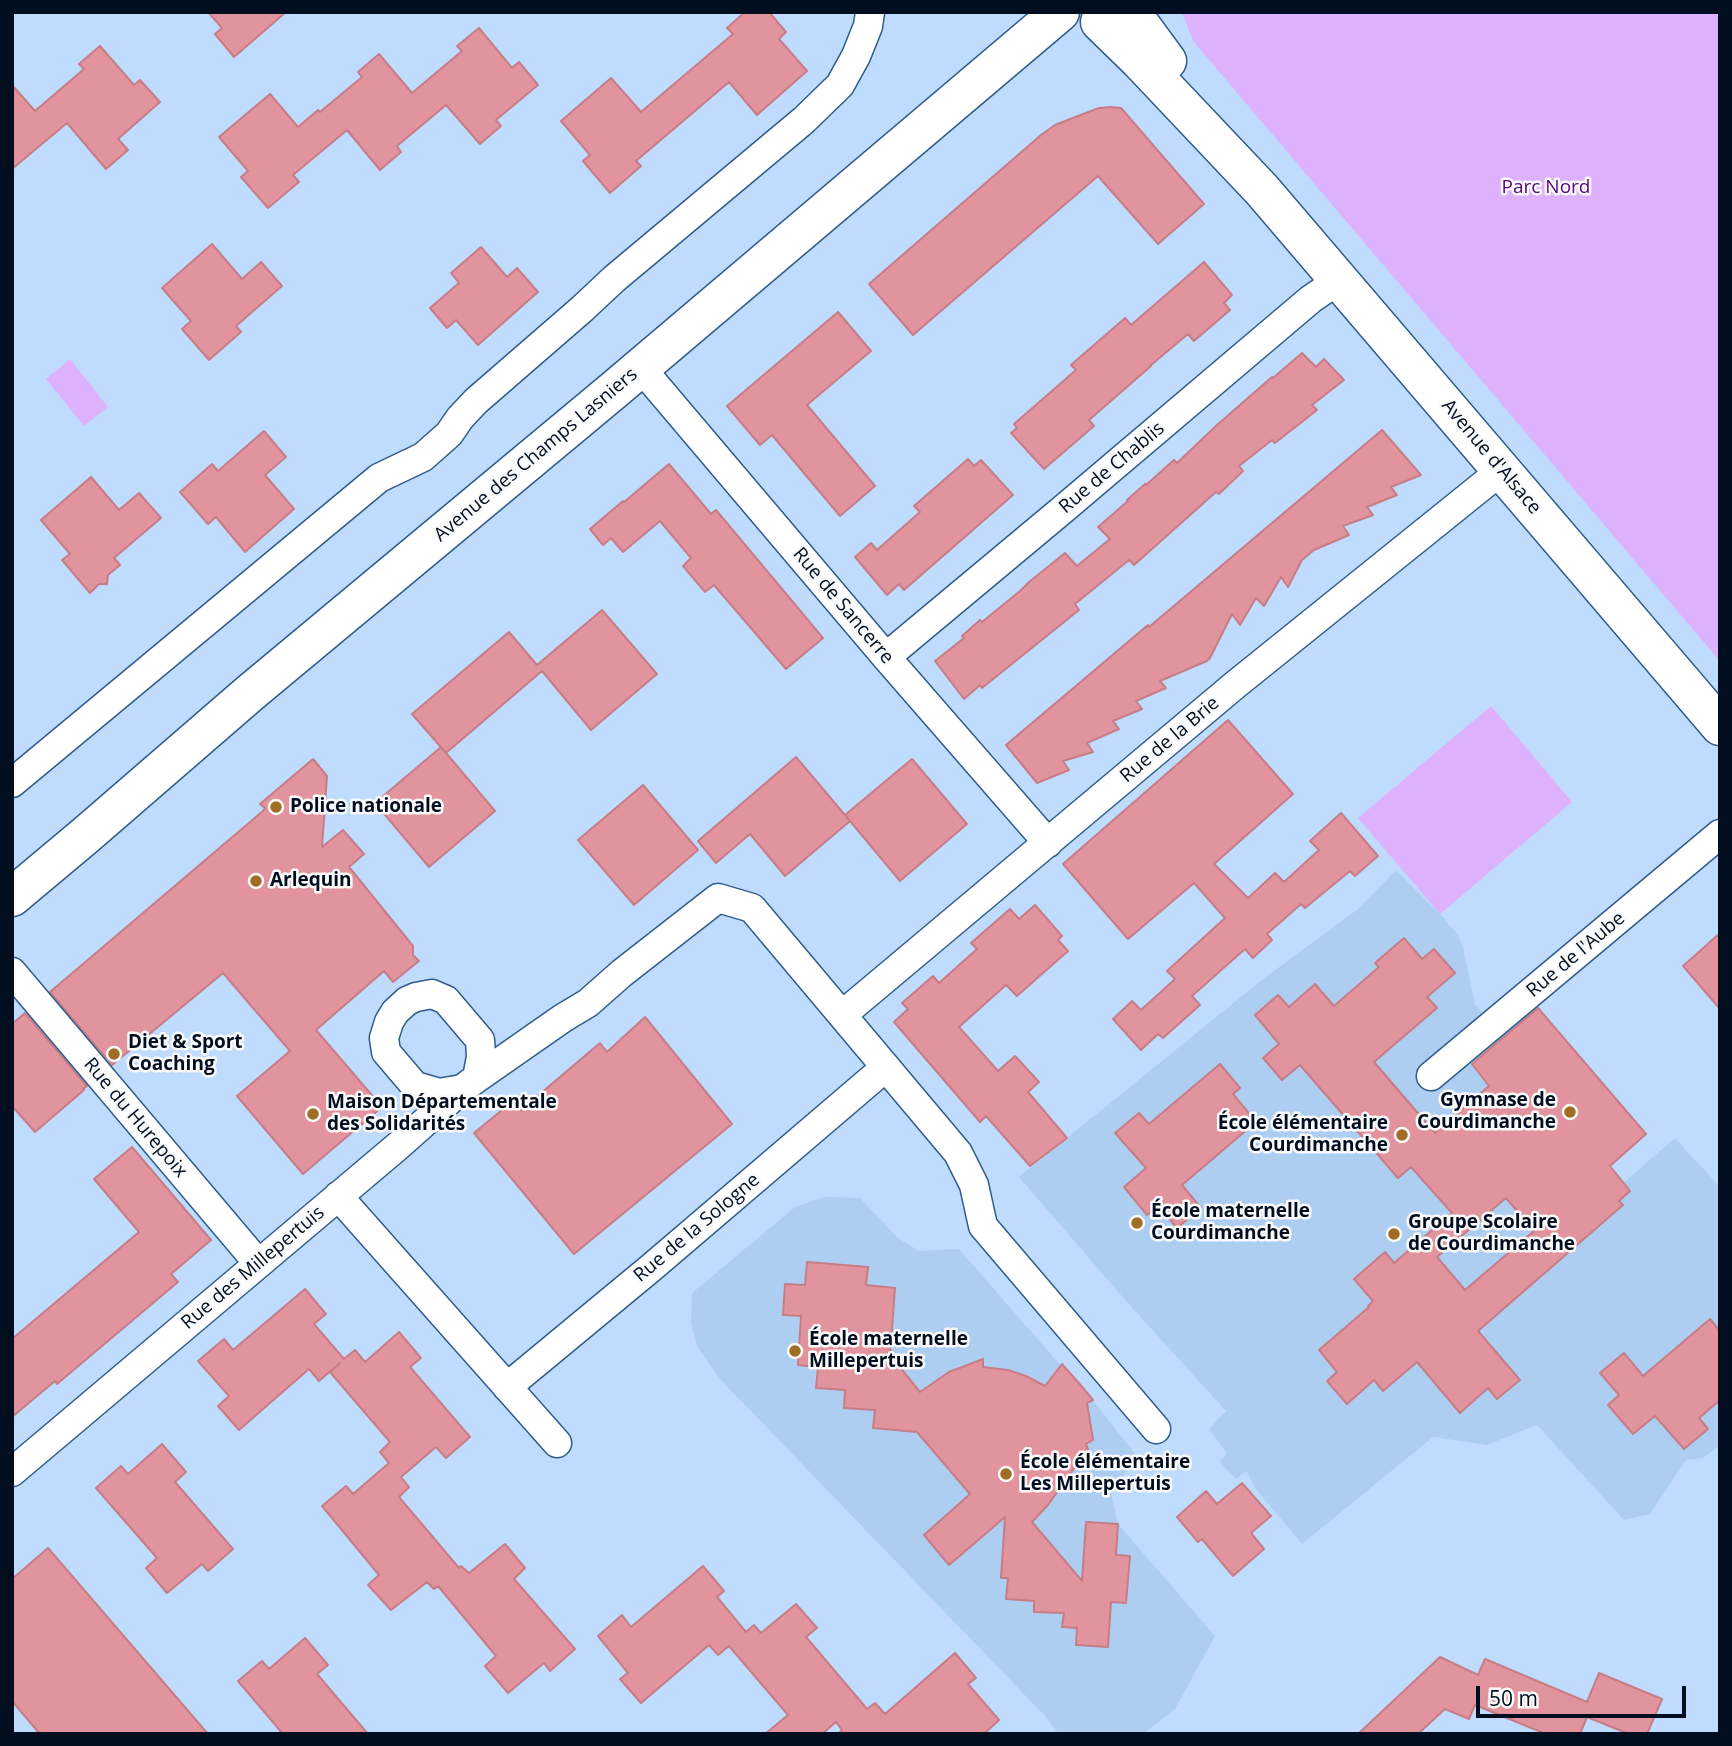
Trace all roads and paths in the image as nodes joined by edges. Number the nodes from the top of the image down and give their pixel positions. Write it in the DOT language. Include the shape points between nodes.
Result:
graph roads {
  1 [pos="870,12"];
  2 [pos="1060,12"];
  3 [pos="1106,15"];
  4 [pos="1339,280"];
  5 [pos="641,368"];
  6 [pos="1502,470"];
  7 [pos="886,657"];
  8 [pos="1720,726"];
  9 [pos="12,783"];
  10 [pos="1720,834"];
  11 [pos="1048,843"];
  12 [pos="12,897"];
  13 [pos="12,972"];
  14 [pos="842,1015"];
  15 [pos="886,1067"];
  16 [pos="1431,1076"];
  17 [pos="338,1196"];
  18 [pos="258,1263"];
  19 [pos="507,1387"];
  20 [pos="1156,1429"];
  21 [pos="557,1443"];
  22 [pos="12,1472"];
  1 -- 9 [label="street" via="856,56 840,85 804,120 476,401 423,457 379,478"];
  2 -- 5 [label="street, Avenue des Champs Lasniers"];
  3 -- 4 [label="street, Avenue d'Alsace"];
  4 -- 6 [label="street, Avenue d'Alsace"];
  4 -- 7 [label="street, Rue de Chablis"];
  5 -- 7 [label="street, Rue de Sancerre"];
  5 -- 12 [label="street, Avenue des Champs Lasniers"];
  6 -- 8 [label="street, Avenue d'Alsace"];
  6 -- 11 [label="street, Rue de la Brie"];
  7 -- 11 [label="street, Rue de Sancerre"];
  10 -- 16 [label="street, Rue de l'Aube"];
  11 -- 14 [label="street, Rue de la Brie"];
  13 -- 18 [label="street, Rue du Hurepoix"];
  14 -- 15 [label="street"];
  14 -- 17 [label="street" via="752,908 718,898 588,1003 469,1084"];
  15 -- 19 [label="street, Rue de la Sologne"];
  15 -- 20 [label="street" via="958,1153 974,1185 983,1226"];
  17 -- 18 [label="street, Rue des Millepertuis"];
  17 -- 19 [label="street, Rue des Millepertuis"];
  18 -- 22 [label="street, Rue des Millepertuis"];
  19 -- 21 [label="street, Rue des Millepertuis"];
}
